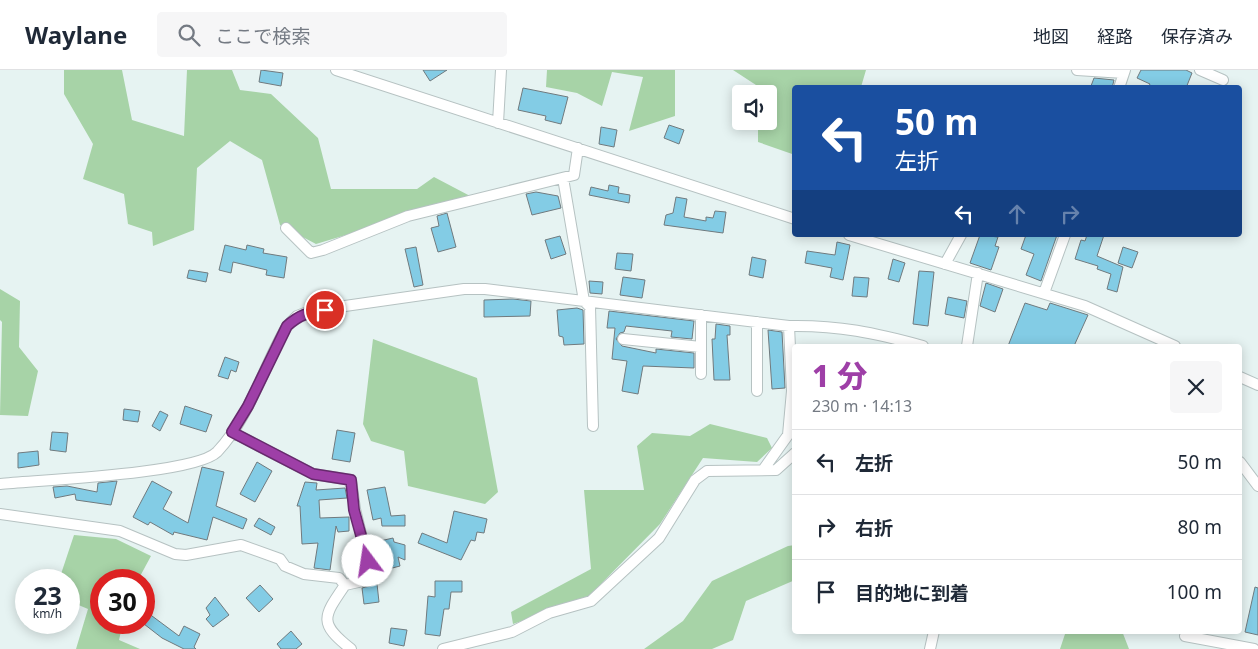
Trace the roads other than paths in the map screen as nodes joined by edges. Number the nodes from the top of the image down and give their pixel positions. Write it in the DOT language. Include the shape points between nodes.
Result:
graph roads {
  1 [pos="336,70"];
  2 [pos="501,70"];
  3 [pos="1077,70"];
  4 [pos="1200,70"];
  5 [pos="1095,71"];
  6 [pos="1125,72"];
  7 [pos="1223,80"];
  8 [pos="1120,85"];
  9 [pos="498,123"];
  10 [pos="578,148"];
  11 [pos="563,178"];
  12 [pos="792,218"];
  13 [pos="286,228"];
  14 [pos="856,237"];
  15 [pos="960,237"];
  16 [pos="1064,237"];
  17 [pos="944,264"];
  18 [pos="978,273"];
  19 [pos="1044,293"];
  20 [pos="584,301"];
  21 [pos="701,315"];
  22 [pos="757,322"];
  23 [pos="789,326"];
  24 [pos="623,339"];
  25 [pos="914,344"];
  26 [pos="966,344"];
  27 [pos="1171,344"];
  28 [pos="701,347"];
  29 [pos="701,374"];
  30 [pos="1242,378"];
  31 [pos="1258,385"];
  32 [pos="757,391"];
  33 [pos="593,426"];
  34 [pos="232,432"];
  35 [pos="792,456"];
  36 [pos="1242,465"];
  37 [pos="763,470"];
  38 [pos="0,484"];
  39 [pos="1258,486"];
  40 [pos="0,514"];
  41 [pos="345,585"];
  42 [pos="933,634"];
  43 [pos="1185,636"];
  44 [pos="351,649"];
  45 [pos="443,649"];
  46 [pos="930,649"];
  47 [pos="1254,649"];
  1 -- 9 [label="street"];
  2 -- 9 [label="street"];
  3 -- 5 [label="street"];
  4 -- 7 [label="street"];
  5 -- 6 [label="street"];
  6 -- 8 [label="street"];
  9 -- 10 [label="street"];
  10 -- 11 [label="street" via="574,175"];
  10 -- 12 [label="street"];
  11 -- 13 [label="street" via="408,216 312,253"];
  11 -- 20 [label="street"];
  14 -- 17 [label="street"];
  15 -- 17 [label="street"];
  16 -- 19 [label="street"];
  17 -- 18 [label="street"];
  18 -- 19 [label="street"];
  18 -- 26 [label="street"];
  19 -- 27 [label="street" via="1110,316"];
  20 -- 21 [label="street"];
  20 -- 33 [label="street" via="590,307"];
  20 -- 34 [label="street" via="464,289 298,316 279,339 248,406"];
  21 -- 22 [label="street"];
  21 -- 28 [label="street"];
  22 -- 23 [label="street"];
  22 -- 32 [label="street"];
  23 -- 25 [label="street" via="823,325 865,331"];
  23 -- 37 [label="street" via="792,391 788,435"];
  24 -- 28 [label="street"];
  28 -- 29 [label="street"];
  30 -- 31 [label="street"];
  34 -- 38 [label="street" via="207,460 190,464 155,471"];
  34 -- 41 [label="street" via="313,474 351,480 354,510 372,579"];
  35 -- 37 [label="street" via="776,470"];
  36 -- 39 [label="street"];
  37 -- 45 [label="street" via="717,469 699,475 659,538 591,601 549,613 512,632"];
  40 -- 41 [label="street" via="120,531 175,554 241,545 280,559 286,566 304,574 339,578"];
  41 -- 44 [label="street" via="330,606 328,625 332,634"];
  42 -- 46 [label="street"];
  43 -- 47 [label="street"];
}
